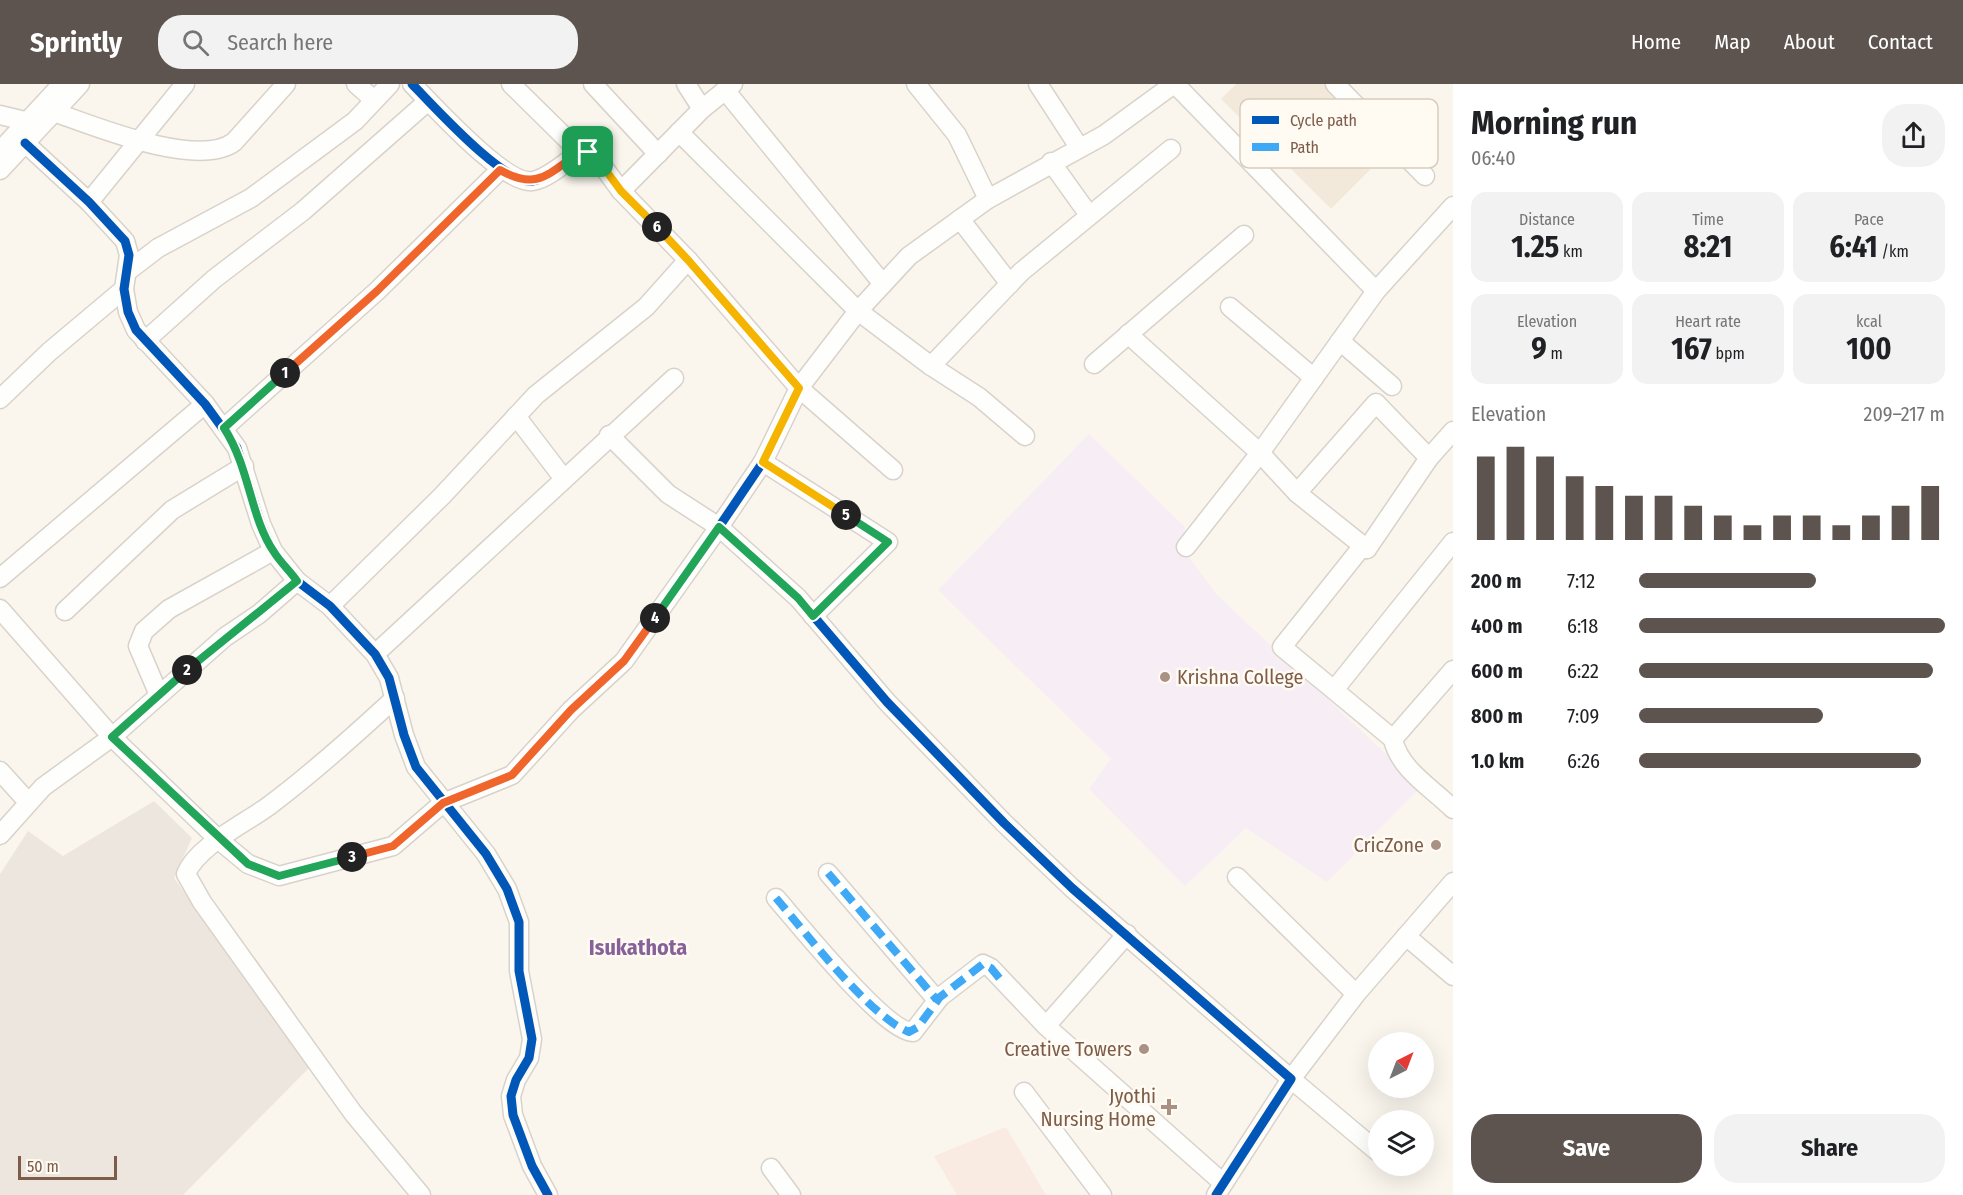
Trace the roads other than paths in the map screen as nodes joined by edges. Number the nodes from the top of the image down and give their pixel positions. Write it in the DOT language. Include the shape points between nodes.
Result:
graph roads {
  1 [pos="62,84"];
  2 [pos="80,84"];
  3 [pos="185,84"];
  4 [pos="286,84"];
  5 [pos="356,84"];
  6 [pos="390,84"];
  7 [pos="412,84"];
  8 [pos="511,84"];
  9 [pos="593,84"];
  10 [pos="686,84"];
  11 [pos="916,84"];
  12 [pos="1038,84"];
  13 [pos="1174,84"];
  14 [pos="1335,84"];
  15 [pos="729,87"];
  16 [pos="1350,99"];
  17 [pos="374,100"];
  18 [pos="428,101"];
  19 [pos="702,109"];
  20 [pos="54,112"];
  21 [pos="0,115"];
  22 [pos="29,122"];
  23 [pos="679,132"];
  24 [pos="138,141"];
  25 [pos="25,143"];
  26 [pos="1079,147"];
  27 [pos="1171,149"];
  28 [pos="0,151"];
  29 [pos="580,152"];
  30 [pos="1240,152"];
  31 [pos="658,154"];
  32 [pos="1051,162"];
  33 [pos="1256,168"];
  34 [pos="1417,168"];
  35 [pos="0,170"];
  36 [pos="500,170"];
  37 [pos="1425,176"];
  38 [pos="621,191"];
  39 [pos="988,199"];
  40 [pos="89,202"];
  41 [pos="1453,206"];
  42 [pos="1089,216"];
  43 [pos="960,219"];
  44 [pos="1244,235"];
  45 [pos="125,241"];
  46 [pos="158,248"];
  47 [pos="688,260"];
  48 [pos="128,270"];
  49 [pos="883,284"];
  50 [pos="1010,284"];
  51 [pos="124,289"];
  52 [pos="1376,291"];
  53 [pos="1230,308"];
  54 [pos="858,311"];
  55 [pos="1128,334"];
  56 [pos="145,341"];
  57 [pos="1340,341"];
  58 [pos="1094,364"];
  59 [pos="931,366"];
  60 [pos="674,378"];
  61 [pos="1314,378"];
  62 [pos="1392,387"];
  63 [pos="799,388"];
  64 [pos="0,399"];
  65 [pos="204,404"];
  66 [pos="516,416"];
  67 [pos="224,428"];
  68 [pos="1453,431"];
  69 [pos="609,435"];
  70 [pos="1025,436"];
  71 [pos="1260,453"];
  72 [pos="1429,458"];
  73 [pos="763,462"];
  74 [pos="244,466"];
  75 [pos="893,470"];
  76 [pos="564,479"];
  77 [pos="1297,493"];
  78 [pos="719,527"];
  79 [pos="1453,542"];
  80 [pos="1186,548"];
  81 [pos="1367,549"];
  82 [pos="273,551"];
  83 [pos="0,578"];
  84 [pos="297,581"];
  85 [pos="330,606"];
  86 [pos="0,609"];
  87 [pos="65,611"];
  88 [pos="813,616"];
  89 [pos="375,654"];
  90 [pos="1453,670"];
  91 [pos="1334,690"];
  92 [pos="159,694"];
  93 [pos="396,698"];
  94 [pos="112,737"];
  95 [pos="1393,739"];
  96 [pos="0,771"];
  97 [pos="28,802"];
  98 [pos="443,803"];
  99 [pos="1453,809"];
  100 [pos="0,835"];
  101 [pos="219,840"];
  102 [pos="828,873"];
  103 [pos="1237,877"];
  104 [pos="1453,882"];
  105 [pos="776,898"];
  106 [pos="1127,934"];
  107 [pos="1406,936"];
  108 [pos="1453,976"];
  109 [pos="1356,994"];
  110 [pos="937,1000"];
  111 [pos="1046,1026"];
  112 [pos="1291,1079"];
  113 [pos="1024,1092"];
  114 [pos="1368,1144"];
  115 [pos="771,1168"];
  116 [pos="1220,1189"];
  117 [pos="421,1195"];
  118 [pos="548,1195"];
  119 [pos="791,1195"];
  120 [pos="1102,1195"];
  1 -- 22 [label="street"];
  2 -- 20 [label="street"];
  3 -- 24 [label="street"];
  4 -- 24 [label="street" via="226,148 209,152"];
  5 -- 17 [label="street"];
  6 -- 17 [label="street"];
  7 -- 18 [label="street"];
  8 -- 29 [label="street"];
  9 -- 31 [label="street"];
  10 -- 19 [label="street"];
  11 -- 39 [label="street" via="957,135"];
  12 -- 26 [label="street"];
  13 -- 26 [label="street" via="1104,135"];
  13 -- 30 [label="street"];
  14 -- 16 [label="street"];
  15 -- 19 [label="street"];
  15 -- 49 [label="street"];
  17 -- 46 [label="street" via="355,120 251,198"];
  18 -- 36 [label="street"];
  18 -- 56 [label="street" via="303,211 214,279"];
  19 -- 23 [label="street"];
  20 -- 22 [label="street"];
  20 -- 24 [label="street"];
  20 -- 25 [label="street"];
  21 -- 22 [label="street"];
  22 -- 28 [label="street"];
  23 -- 31 [label="street"];
  23 -- 54 [label="street"];
  24 -- 40 [label="street"];
  25 -- 35 [label="street"];
  25 -- 40 [label="street"];
  26 -- 32 [label="street"];
  27 -- 42 [label="street"];
  29 -- 36 [label="street" via="533,181 518,180"];
  29 -- 38 [label="street" via="596,157"];
  31 -- 38 [label="street"];
  32 -- 39 [label="street"];
  32 -- 42 [label="street"];
  33 -- 52 [label="street"];
  34 -- 37 [label="street"];
  36 -- 67 [label="street" via="377,291"];
  38 -- 47 [label="street"];
  39 -- 43 [label="street"];
  40 -- 45 [label="street"];
  41 -- 52 [label="street"];
  42 -- 50 [label="street"];
  43 -- 49 [label="street" via="909,256"];
  43 -- 50 [label="street"];
  44 -- 55 [label="street"];
  45 -- 46 [label="street"];
  45 -- 48 [label="street"];
  46 -- 48 [label="street"];
  47 -- 63 [label="street"];
  47 -- 66 [label="street" via="646,307 536,394"];
  48 -- 51 [label="street"];
  49 -- 54 [label="street"];
  50 -- 59 [label="street"];
  51 -- 56 [label="street" via="128,312"];
  51 -- 64 [label="street"];
  52 -- 57 [label="street"];
  53 -- 61 [label="street"];
  54 -- 59 [label="street"];
  54 -- 63 [label="street"];
  55 -- 58 [label="street"];
  55 -- 71 [label="street"];
  56 -- 65 [label="street"];
  57 -- 61 [label="street"];
  57 -- 62 [label="street"];
  59 -- 70 [label="street" via="980,397"];
  60 -- 69 [label="street"];
  61 -- 71 [label="street"];
  63 -- 73 [label="street"];
  63 -- 75 [label="street"];
  65 -- 67 [label="street"];
  65 -- 83 [label="street"];
  66 -- 76 [label="street"];
  66 -- 85 [label="street" via="442,496"];
  67 -- 74 [label="street"];
  68 -- 72 [label="street"];
  69 -- 76 [label="street"];
  69 -- 78 [label="street" via="668,494"];
  71 -- 77 [label="street"];
  71 -- 80 [label="street"];
  72 -- 77 [label="street" via="1376,403"];
  72 -- 81 [label="street"];
  73 -- 78 [label="street"];
  73 -- 88 [label="street" via="888,542"];
  74 -- 82 [label="street"];
  74 -- 87 [label="street" via="172,510"];
  76 -- 89 [label="street"];
  77 -- 81 [label="street"];
  78 -- 88 [label="street"];
  78 -- 98 [label="street" via="624,661 571,710 521,768 504,779"];
  79 -- 91 [label="street"];
  81 -- 91 [label="street" via="1361,548 1282,647"];
  82 -- 84 [label="street"];
  82 -- 92 [label="street" via="170,609 144,631 138,645"];
  84 -- 85 [label="street"];
  84 -- 92 [label="street"];
  85 -- 89 [label="street"];
  86 -- 94 [label="street"];
  88 -- 106 [label="street" via="887,702 1004,823"];
  89 -- 93 [label="street"];
  90 -- 95 [label="street"];
  91 -- 95 [label="street"];
  92 -- 94 [label="street"];
  93 -- 98 [label="street" via="416,767"];
  93 -- 101 [label="street" via="269,806"];
  94 -- 97 [label="street"];
  94 -- 101 [label="street"];
  95 -- 99 [label="street" via="1395,750 1408,768"];
  96 -- 97 [label="street"];
  97 -- 100 [label="street"];
  98 -- 101 [label="street" via="393,846 279,876 248,864"];
  98 -- 118 [label="street" via="486,854 507,889 519,922 519,970 532,1039 511,1096 513,1115 532,1166"];
  101 -- 117 [label="street" via="189,868 186,874 191,886 353,1113"];
  102 -- 110 [label="street"];
  103 -- 109 [label="street"];
  104 -- 107 [label="street"];
  105 -- 110 [label="street" via="857,990 903,1030 913,1032"];
  106 -- 111 [label="street"];
  106 -- 112 [label="street"];
  107 -- 108 [label="street"];
  107 -- 109 [label="street"];
  109 -- 112 [label="street"];
  110 -- 111 [label="street" via="983,964"];
  111 -- 116 [label="street"];
  112 -- 114 [label="street"];
  112 -- 116 [label="street"];
  113 -- 120 [label="street"];
  115 -- 119 [label="street"];
}
